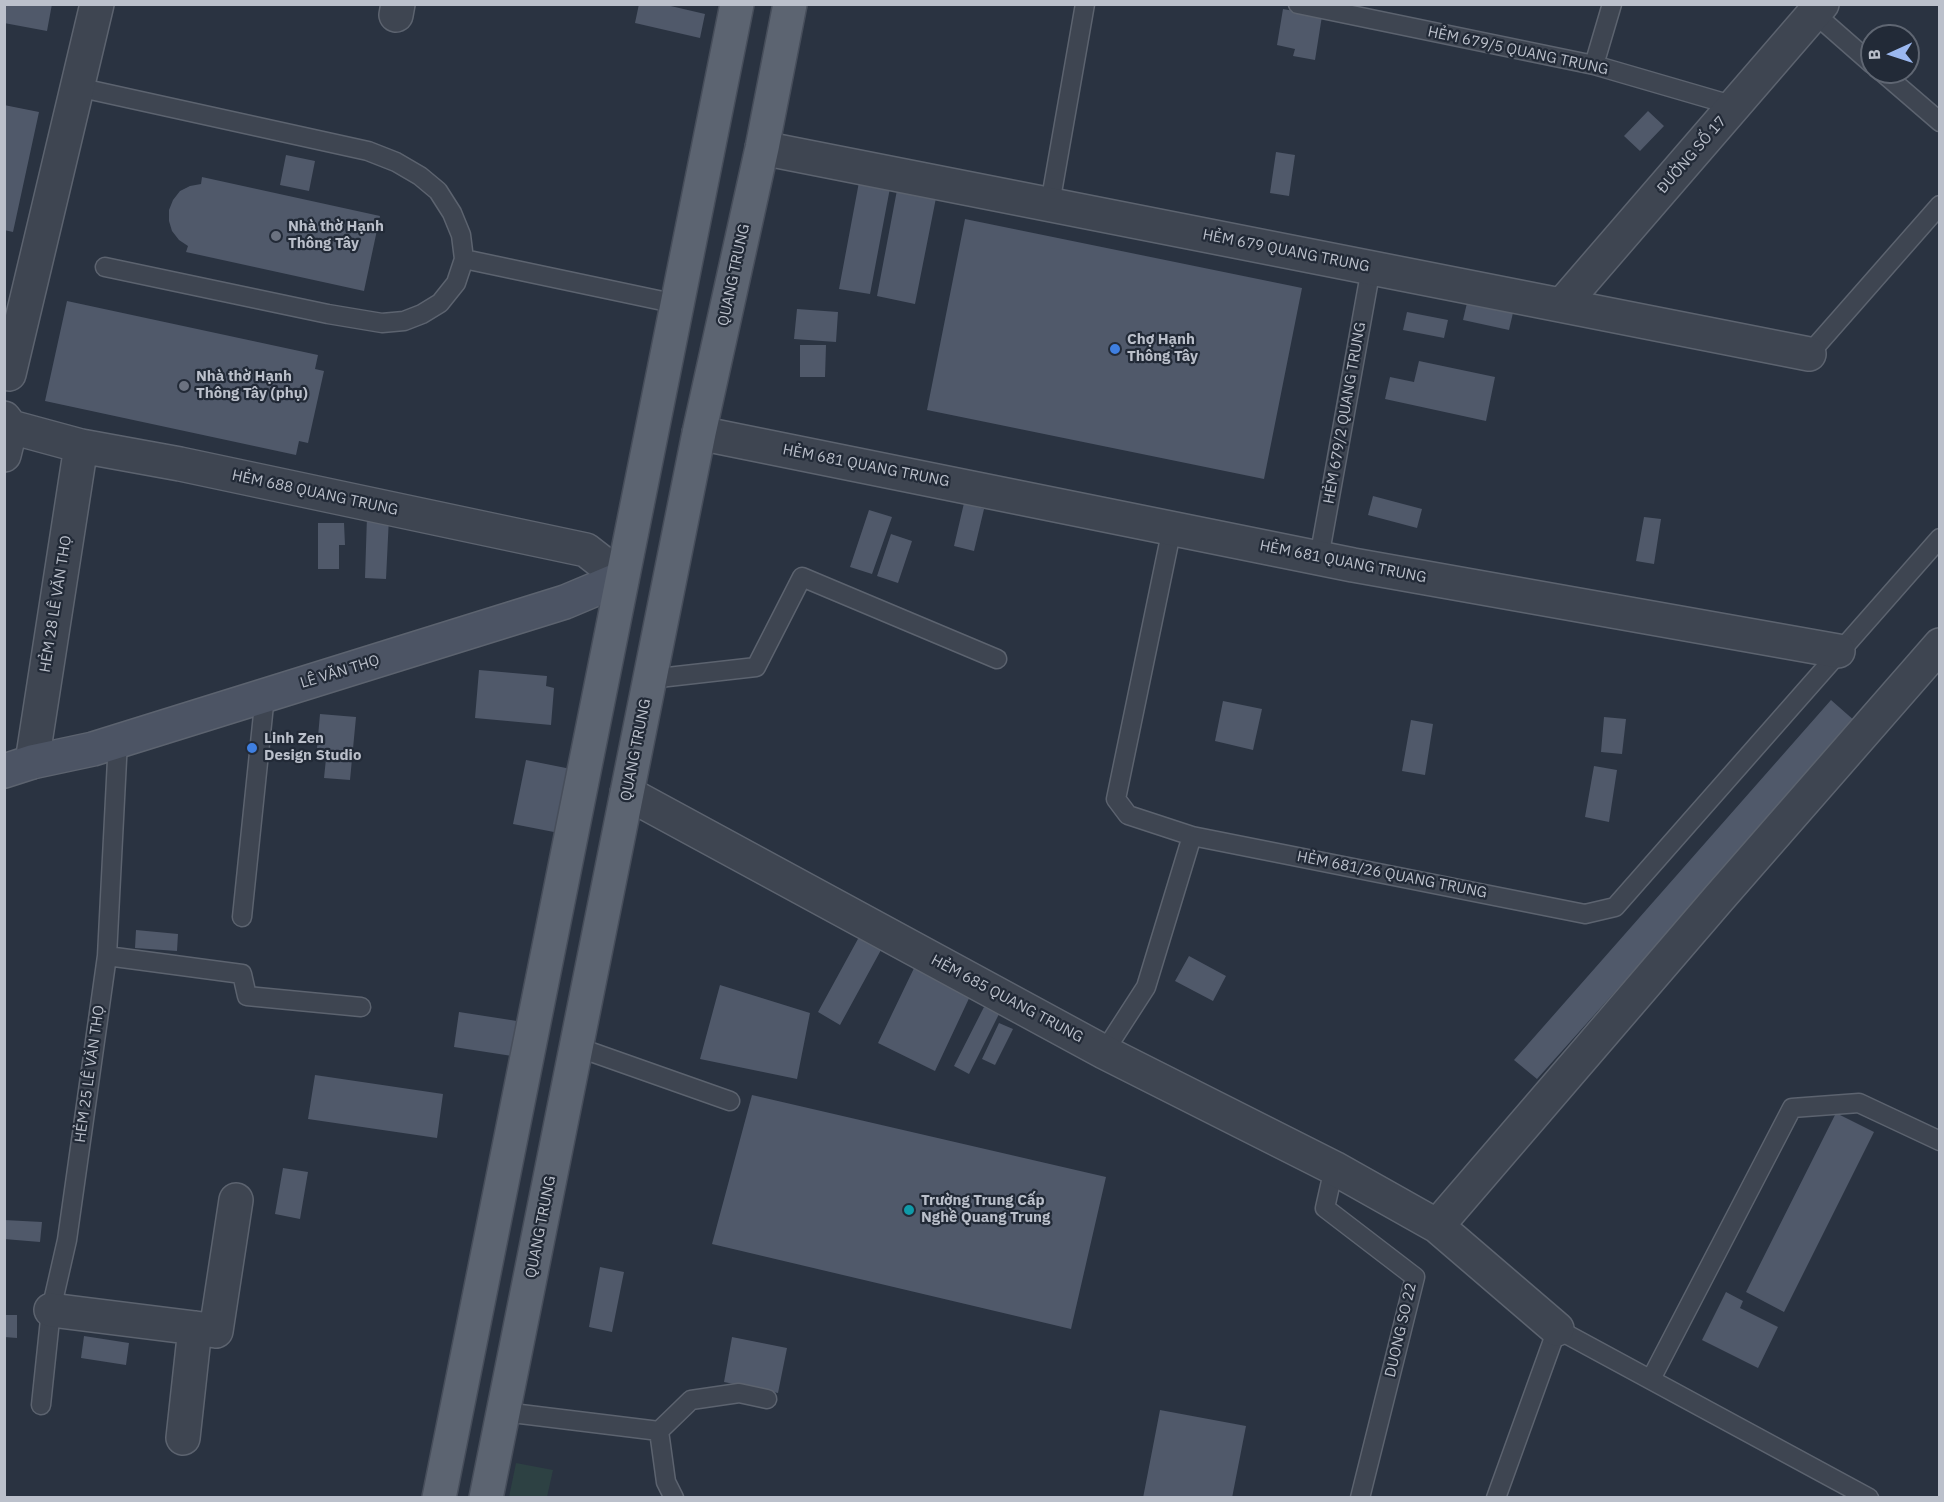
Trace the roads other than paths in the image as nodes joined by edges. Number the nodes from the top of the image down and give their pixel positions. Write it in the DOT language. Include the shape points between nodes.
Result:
graph roads {
  1 [pos="97,4"];
  2 [pos="737,4"];
  3 [pos="790,4"];
  4 [pos="1085,4"];
  5 [pos="1298,4"];
  6 [pos="1612,4"];
  7 [pos="1818,9"];
  8 [pos="1860,52"];
  9 [pos="1594,66"];
  10 [pos="1896,84"];
  11 [pos="77,87"];
  12 [pos="1735,106"];
  13 [pos="1940,122"];
  14 [pos="762,147"];
  15 [pos="1050,204"];
  16 [pos="1940,205"];
  17 [pos="464,259"];
  18 [pos="105,267"];
  19 [pos="1371,268"];
  20 [pos="677,304"];
  21 [pos="1562,305"];
  22 [pos="1809,354"];
  23 [pos="7,374"];
  24 [pos="6,429"];
  25 [pos="699,433"];
  26 [pos="81,446"];
  27 [pos="1172,528"];
  28 [pos="1940,538"];
  29 [pos="1319,558"];
  30 [pos="673,565"];
  31 [pos="622,578"];
  32 [pos="1940,645"];
  33 [pos="1838,651"];
  34 [pos="997,659"];
  35 [pos="650,679"];
  36 [pos="265,695"];
  37 [pos="118,740"];
  38 [pos="18,767"];
  39 [pos="627,794"];
  40 [pos="1192,836"];
  41 [pos="242,917"];
  42 [pos="107,956"];
  43 [pos="361,1007"];
  44 [pos="577,1047"];
  45 [pos="1104,1052"];
  46 [pos="730,1101"];
  47 [pos="1940,1141"];
  48 [pos="1334,1168"];
  49 [pos="236,1200"];
  50 [pos="1437,1226"];
  51 [pos="51,1310"];
  52 [pos="195,1328"];
  53 [pos="1557,1329"];
  54 [pos="1651,1379"];
  55 [pos="767,1399"];
  56 [pos="458,1403"];
  57 [pos="42,1404"];
  58 [pos="504,1412"];
  59 [pos="659,1431"];
  60 [pos="183,1438"];
  61 [pos="439,1497"];
  62 [pos="486,1497"];
  63 [pos="674,1497"];
  64 [pos="1360,1497"];
  65 [pos="1496,1497"];
  66 [pos="1869,1497"];
  1 -- 11 [label="street, HẺM 688 QUANG TRUNG"];
  2 -- 20 [label="main road"];
  3 -- 14 [label="main road, QUANG TRUNG"];
  4 -- 15 [label="lane"];
  5 -- 9 [label="lane, HẺM 679/5 QUANG TRUNG"];
  6 -- 9 [label="lane"];
  7 -- 8 [label="lane"];
  7 -- 12 [label="street, ĐƯỜNG SỐ 17"];
  9 -- 12 [label="lane, HẺM 679/5 QUANG TRUNG"];
  10 -- 13 [label="lane"];
  11 -- 17 [label="lane" via="368,151 396,162 438,191 452,213"];
  11 -- 23 [label="street, HẺM 688 QUANG TRUNG"];
  12 -- 21 [label="street, ĐƯỜNG SỐ 17"];
  14 -- 15 [label="street, HẺM 679 QUANG TRUNG"];
  14 -- 25 [label="main road, QUANG TRUNG"];
  15 -- 19 [label="street, HẺM 679 QUANG TRUNG"];
  16 -- 22 [label="lane"];
  17 -- 18 [label="lane" via="456,284 440,303 404,321 382,323"];
  17 -- 20 [label="lane"];
  19 -- 21 [label="street, HẺM 679 QUANG TRUNG"];
  19 -- 29 [label="lane, HẺM 679/2 QUANG TRUNG"];
  20 -- 31 [label="main road"];
  21 -- 22 [label="street, HẺM 679 QUANG TRUNG"];
  23 -- 24 [label="street, HẺM 688 QUANG TRUNG"];
  24 -- 26 [label="street, HẺM 688 QUANG TRUNG"];
  25 -- 27 [label="street, HẺM 681 QUANG TRUNG"];
  25 -- 30 [label="main road, QUANG TRUNG"];
  26 -- 31 [label="street, HẺM 688 QUANG TRUNG" via="586,550"];
  26 -- 38 [label="street, HẺM 28 LÊ VĂN THỌ"];
  27 -- 29 [label="street, HẺM 681 QUANG TRUNG"];
  27 -- 40 [label="lane, HẺM 681/26 QUANG TRUNG" via="1116,799 1128,815"];
  28 -- 33 [label="lane"];
  29 -- 33 [label="street, HẺM 681 QUANG TRUNG"];
  30 -- 31 [label="main road, LÊ VĂN THỌ"];
  30 -- 35 [label="main road, QUANG TRUNG"];
  31 -- 36 [label="main road, LÊ VĂN THỌ" via="565,602"];
  31 -- 56 [label="main road"];
  32 -- 50 [label="street"];
  33 -- 40 [label="lane, HẺM 681/26 QUANG TRUNG" via="1615,907 1585,914"];
  34 -- 35 [label="lane" via="802,577 756,667"];
  35 -- 39 [label="main road, QUANG TRUNG"];
  36 -- 37 [label="main road, LÊ VĂN THỌ"];
  36 -- 41 [label="lane"];
  37 -- 38 [label="main road, LÊ VĂN THỌ"];
  37 -- 42 [label="lane, HẺM 25 LÊ VĂN THỌ"];
  39 -- 44 [label="main road, QUANG TRUNG"];
  39 -- 45 [label="street, HẺM 685 QUANG TRUNG"];
  40 -- 45 [label="lane" via="1146,987"];
  42 -- 43 [label="lane" via="242,974 248,996"];
  42 -- 51 [label="lane, HẺM 25 LÊ VĂN THỌ" via="66,1240"];
  44 -- 46 [label="lane"];
  44 -- 58 [label="main road, QUANG TRUNG"];
  45 -- 48 [label="street, HẺM 685 QUANG TRUNG"];
  47 -- 54 [label="lane" via="1859,1103 1792,1108"];
  48 -- 50 [label="street, HẺM 685 QUANG TRUNG"];
  48 -- 64 [label="lane, DUONG SO 22" via="1325,1208 1415,1278"];
  49 -- 52 [label="street" via="216,1331"];
  50 -- 53 [label="street, HẺM 685 QUANG TRUNG"];
  51 -- 52 [label="street"];
  51 -- 57 [label="lane, HẺM 25 LÊ VĂN THỌ"];
  52 -- 60 [label="street"];
  53 -- 54 [label="lane"];
  53 -- 65 [label="lane"];
  54 -- 66 [label="lane"];
  55 -- 59 [label="lane" via="739,1393 691,1400"];
  56 -- 58 [label="main road"];
  56 -- 61 [label="main road"];
  58 -- 59 [label="lane"];
  58 -- 62 [label="main road, QUANG TRUNG"];
  59 -- 63 [label="lane" via="666,1482"];
}
